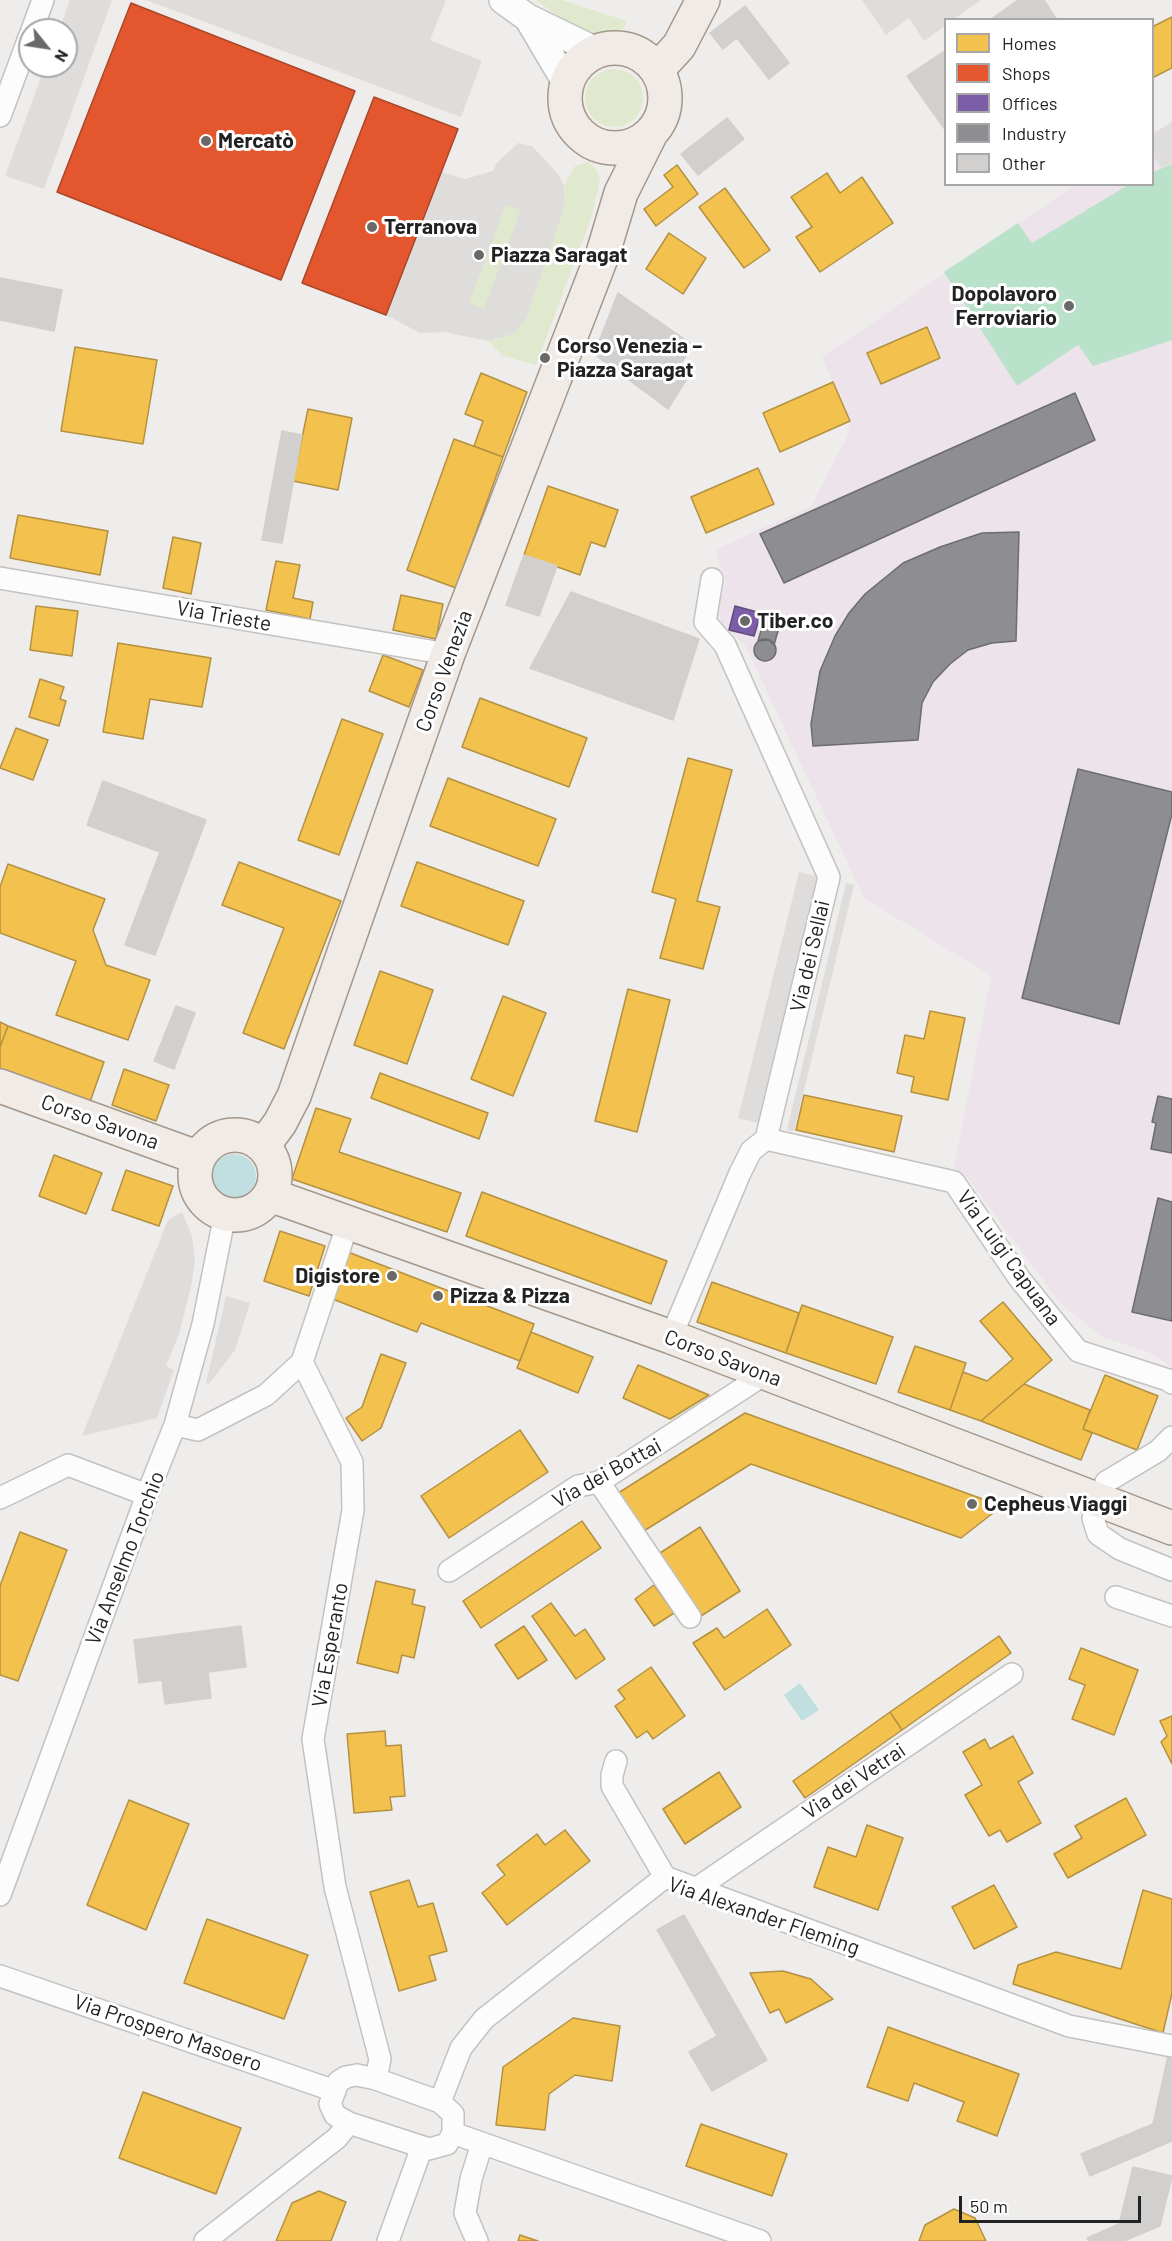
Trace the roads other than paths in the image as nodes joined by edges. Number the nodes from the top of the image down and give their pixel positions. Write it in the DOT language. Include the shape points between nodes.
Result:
graph roads {
  1 [pos="43,0"];
  2 [pos="503,0"];
  3 [pos="703,0"];
  4 [pos="36,18"];
  5 [pos="528,18"];
  6 [pos="596,51"];
  7 [pos="18,68"];
  8 [pos="657,70"];
  9 [pos="567,84"];
  10 [pos="0,117"];
  11 [pos="651,133"];
  12 [pos="605,147"];
  13 [pos="621,193"];
  14 [pos="0,578"];
  15 [pos="712,579"];
  16 [pos="448,654"];
  17 [pos="0,1086"];
  18 [pos="766,1139"];
  19 [pos="262,1146"];
  20 [pos="199,1158"];
  21 [pos="270,1195"];
  22 [pos="225,1214"];
  23 [pos="348,1223"];
  24 [pos="671,1337"];
  25 [pos="302,1362"];
  26 [pos="765,1374"];
  27 [pos="1172,1383"];
  28 [pos="176,1425"];
  29 [pos="1172,1437"];
  30 [pos="599,1482"];
  31 [pos="147,1496"];
  32 [pos="0,1498"];
  33 [pos="1099,1500"];
  34 [pos="1172,1528"];
  35 [pos="1172,1570"];
  36 [pos="449,1571"];
  37 [pos="1116,1597"];
  38 [pos="1172,1616"];
  39 [pos="690,1617"];
  40 [pos="1012,1674"];
  41 [pos="616,1761"];
  42 [pos="664,1877"];
  43 [pos="696,1888"];
  44 [pos="0,1895"];
  45 [pos="0,1976"];
  46 [pos="1172,2046"];
  47 [pos="376,2079"];
  48 [pos="335,2091"];
  49 [pos="440,2102"];
  50 [pos="349,2123"];
  51 [pos="453,2133"];
  52 [pos="482,2144"];
  53 [pos="422,2147"];
  54 [pos="205,2241"];
  55 [pos="388,2241"];
  56 [pos="477,2241"];
  57 [pos="760,2241"];
  1 -- 4 [label="street"];
  2 -- 5 [label="street"];
  3 -- 8 [label="main road" via="679,46"];
  5 -- 6 [label="street"];
  5 -- 9 [label="street"];
  6 -- 8 [label="main road" via="630,50 646,58"];
  6 -- 9 [label="main road" via="572,71"];
  7 -- 10 [label="street"];
  8 -- 11 [label="main road" via="664,86 665,103"];
  9 -- 12 [label="main road" via="565,99 573,126 590,142"];
  11 -- 12 [label="main road" via="621,148"];
  11 -- 13 [label="main road, Corso Venezia"];
  12 -- 13 [label="main road"];
  13 -- 16 [label="main road, Corso Venezia" via="603,253"];
  14 -- 16 [label="street, Via Trieste"];
  15 -- 18 [label="street, Via dei Sellai" via="705,622 725,645 828,877"];
  16 -- 19 [label="main road, Corso Venezia" via="294,1096"];
  17 -- 20 [label="main road, Corso Savona"];
  18 -- 24 [label="street, Via dei Sellai" via="751,1151 740,1173"];
  18 -- 27 [label="street, Via Luigi Capuana" via="954,1182 1019,1278 1078,1351"];
  19 -- 20 [label="main road" via="241,1135 228,1136 216,1140"];
  19 -- 21 [label="main road" via="271,1156 275,1170"];
  20 -- 22 [label="main road" via="195,1169 199,1192 214,1210"];
  21 -- 22 [label="main road" via="251,1212"];
  21 -- 23 [label="main road, Corso Savona"];
  22 -- 28 [label="street, Via Anselmo Torchio" via="203,1324"];
  23 -- 24 [label="main road, Corso Savona"];
  23 -- 25 [label="street"];
  24 -- 26 [label="main road, Corso Savona"];
  25 -- 28 [label="street" via="266,1395 198,1430"];
  25 -- 47 [label="street, Via Esperanto" via="352,1462 353,1510 313,1739 335,1887 380,2059"];
  26 -- 30 [label="street, Via dei Bottai"];
  26 -- 33 [label="main road, Corso Savona"];
  28 -- 31 [label="street, Via Anselmo Torchio"];
  29 -- 33 [label="street" via="1158,1451 1107,1482"];
  30 -- 36 [label="street, Via dei Bottai" via="578,1486"];
  30 -- 39 [label="street"];
  31 -- 32 [label="street" via="68,1465"];
  31 -- 44 [label="street, Via Anselmo Torchio"];
  33 -- 34 [label="main road, Corso Savona"];
  33 -- 35 [label="street" via="1093,1518 1098,1534 1120,1549"];
  37 -- 38 [label="street"];
  40 -- 43 [label="street, Via dei Vetrai"];
  41 -- 42 [label="street" via="612,1786"];
  42 -- 43 [label="street, Via Alexander Fleming"];
  42 -- 49 [label="street, Via Alexander Fleming" via="484,2019 461,2048"];
  43 -- 46 [label="street, Via Alexander Fleming" via="1070,2026"];
  45 -- 48 [label="street, Via Prospero Masoero"];
  47 -- 48 [label="street" via="346,2077 338,2082"];
  47 -- 49 [label="street"];
  48 -- 50 [label="street" via="330,2104 335,2115"];
  49 -- 51 [label="street" via="453,2114"];
  50 -- 53 [label="street"];
  50 -- 54 [label="street" via="338,2138"];
  51 -- 52 [label="street"];
  51 -- 53 [label="street" via="447,2144"];
  52 -- 56 [label="street" via="465,2213"];
  52 -- 57 [label="street"];
  53 -- 55 [label="street"];
}
